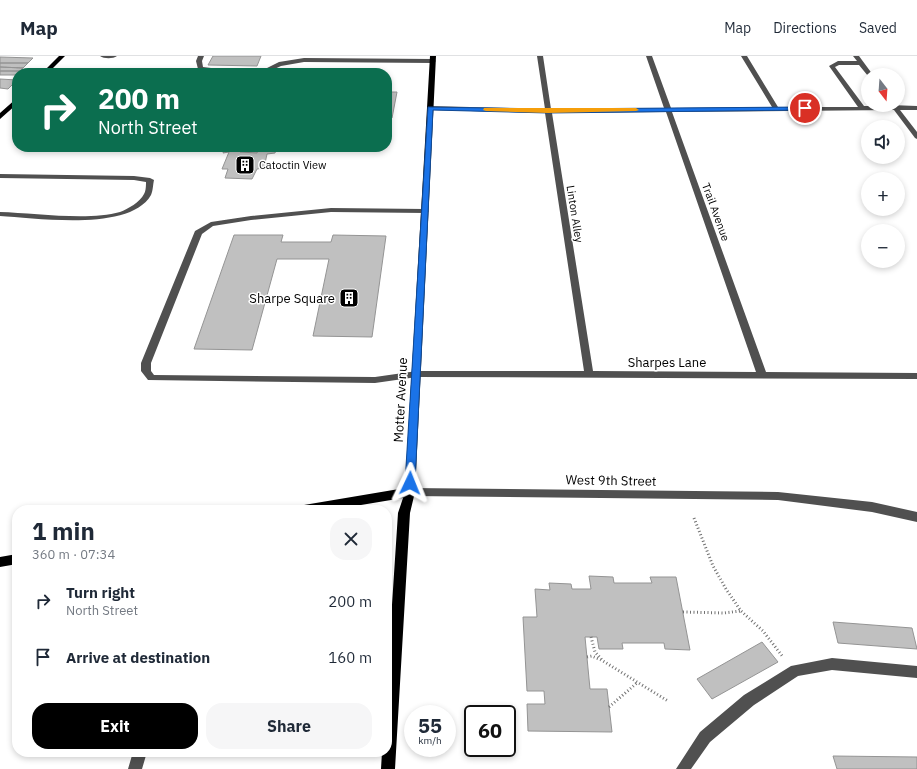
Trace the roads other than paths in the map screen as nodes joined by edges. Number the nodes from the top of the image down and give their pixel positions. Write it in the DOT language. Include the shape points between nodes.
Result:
graph roads {
  1 [pos="62,56"];
  2 [pos="103,56"];
  3 [pos="114,56"];
  4 [pos="201,56"];
  5 [pos="540,56"];
  6 [pos="649,56"];
  7 [pos="744,56"];
  8 [pos="856,56"];
  9 [pos="433,58"];
  10 [pos="862,63"];
  11 [pos="50,68"];
  12 [pos="200,68"];
  13 [pos="272,68"];
  14 [pos="865,68"];
  15 [pos="12,105"];
  16 [pos="861,107"];
  17 [pos="905,107"];
  18 [pos="430,108"];
  19 [pos="861,108"];
  20 [pos="917,108"];
  21 [pos="668,109"];
  22 [pos="776,109"];
  23 [pos="548,111"];
  24 [pos="898,112"];
  25 [pos="0,117"];
  26 [pos="917,138"];
  27 [pos="0,176"];
  28 [pos="425,211"];
  29 [pos="0,214"];
  30 [pos="417,374"];
  31 [pos="762,374"];
  32 [pos="589,376"];
  33 [pos="917,376"];
  34 [pos="410,492"];
  35 [pos="333,505"];
  36 [pos="917,517"];
  37 [pos="12,560"];
  38 [pos="0,562"];
  39 [pos="917,672"];
  40 [pos="392,705"];
  41 [pos="139,757"];
  42 [pos="389,757"];
  43 [pos="135,769"];
  44 [pos="388,769"];
  45 [pos="683,769"];
  1 -- 11 [label="main road"];
  2 -- 3 [label="street"];
  4 -- 12 [label="street"];
  5 -- 23 [label="street, Linton Alley"];
  6 -- 21 [label="street, Trail Avenue"];
  7 -- 22 [label="street"];
  8 -- 10 [label="street"];
  9 -- 13 [label="street" via="304,60 279,64"];
  9 -- 18 [label="main road, Motter Avenue"];
  10 -- 14 [label="street"];
  10 -- 16 [label="street" via="838,63 832,66"];
  15 -- 25 [label="main road"];
  17 -- 20 [label="street"];
  18 -- 23 [label="street"];
  18 -- 28 [label="main road, Motter Avenue"];
  19 -- 22 [label="street"];
  21 -- 22 [label="street"];
  21 -- 23 [label="street"];
  21 -- 31 [label="street, Trail Avenue"];
  23 -- 32 [label="street, Linton Alley"];
  24 -- 26 [label="street"];
  27 -- 29 [label="street" via="150,180 148,194 132,210 115,216"];
  28 -- 30 [label="main road, Motter Avenue"];
  28 -- 30 [label="street, Sharpes Lane" via="331,210 211,224 198,233 146,363 146,371 151,378 375,380"];
  30 -- 32 [label="street, Sharpes Lane"];
  30 -- 34 [label="main road, Motter Avenue"];
  31 -- 32 [label="street, Sharpes Lane"];
  31 -- 33 [label="street, Sharpes Lane"];
  34 -- 35 [label="main road, West 9th Street"];
  34 -- 36 [label="street, West 9th Street" via="778,496 872,507"];
  34 -- 40 [label="main road, Motter Avenue" via="404,513"];
  37 -- 38 [label="main road"];
  39 -- 45 [label="street" via="832,664 796,670 749,700 705,737"];
  41 -- 43 [label="street"];
  42 -- 44 [label="main road, Motter Avenue"];
}
